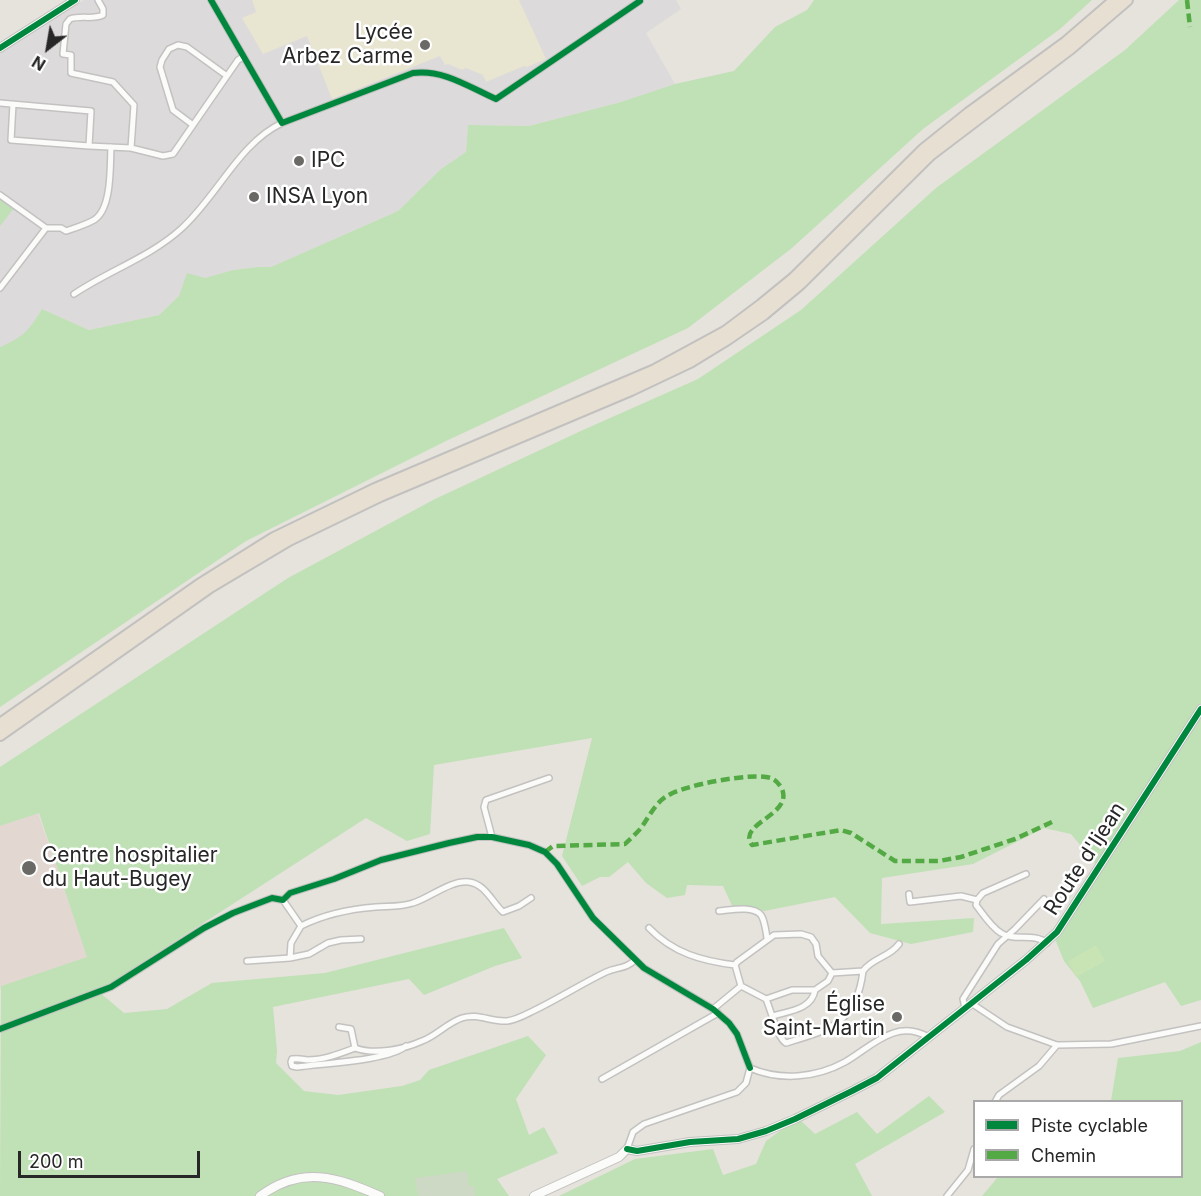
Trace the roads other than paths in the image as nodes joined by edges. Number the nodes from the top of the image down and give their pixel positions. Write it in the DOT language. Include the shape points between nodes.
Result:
graph roads {
  1 [pos="75,0"];
  2 [pos="99,0"];
  3 [pos="211,0"];
  4 [pos="1115,0"];
  5 [pos="1127,0"];
  6 [pos="640,1"];
  7 [pos="0,48"];
  8 [pos="243,57"];
  9 [pos="227,76"];
  10 [pos="0,103"];
  11 [pos="13,104"];
  12 [pos="282,123"];
  13 [pos="193,124"];
  14 [pos="89,146"];
  15 [pos="111,147"];
  16 [pos="131,148"];
  17 [pos="0,195"];
  18 [pos="46,228"];
  19 [pos="1,285"];
  20 [pos="75,294"];
  21 [pos="1201,709"];
  22 [pos="0,724"];
  23 [pos="0,735"];
  24 [pos="549,778"];
  25 [pos="492,837"];
  26 [pos="1026,874"];
  27 [pos="909,894"];
  28 [pos="531,898"];
  29 [pos="283,900"];
  30 [pos="977,900"];
  31 [pos="1044,900"];
  32 [pos="719,911"];
  33 [pos="301,926"];
  34 [pos="649,928"];
  35 [pos="1006,936"];
  36 [pos="767,938"];
  37 [pos="361,939"];
  38 [pos="1047,943"];
  39 [pos="899,944"];
  40 [pos="290,957"];
  41 [pos="635,960"];
  42 [pos="247,962"];
  43 [pos="735,965"];
  44 [pos="863,971"];
  45 [pos="832,973"];
  46 [pos="741,986"];
  47 [pos="815,990"];
  48 [pos="766,999"];
  49 [pos="968,1005"];
  50 [pos="716,1011"];
  51 [pos="773,1016"];
  52 [pos="1201,1026"];
  53 [pos="339,1027"];
  54 [pos="0,1029"];
  55 [pos="928,1036"];
  56 [pos="406,1046"];
  57 [pos="1057,1046"];
  58 [pos="354,1048"];
  59 [pos="750,1068"];
  60 [pos="602,1079"];
  61 [pos="996,1100"];
  62 [pos="627,1149"];
  63 [pos="973,1155"];
  64 [pos="260,1196"];
  65 [pos="380,1196"];
  66 [pos="534,1196"];
  67 [pos="947,1196"];
  1 -- 7 [label="street"];
  2 -- 16 [label="street" via="103,15 77,16 66,24 63,54 71,55 71,73 112,82 134,105"];
  3 -- 8 [label="street"];
  4 -- 22 [label="highway" via="1065,43 923,150 794,278 725,332 656,370 375,489 274,538 199,585"];
  5 -- 23 [label="highway" via="1071,48 930,155 800,284 726,340 639,387 380,496 289,540 210,587"];
  6 -- 12 [label="street" via="495,99 446,75 421,72"];
  8 -- 9 [label="street"];
  8 -- 12 [label="street"];
  9 -- 13 [label="street"];
  9 -- 13 [label="street" via="186,47 173,46 165,54 160,67 173,110"];
  10 -- 11 [label="street"];
  11 -- 14 [label="street" via="91,111"];
  11 -- 14 [label="street" via="11,140"];
  12 -- 20 [label="street" via="251,144 179,231"];
  13 -- 16 [label="street" via="170,155"];
  14 -- 15 [label="street"];
  15 -- 16 [label="street"];
  15 -- 18 [label="street" via="107,202 102,213 95,220 66,231"];
  17 -- 18 [label="street"];
  18 -- 19 [label="street"];
  21 -- 38 [label="street, Route d'Ijean" via="1067,920"];
  24 -- 25 [label="street" via="486,800 484,807"];
  25 -- 29 [label="street" via="396,856 300,889"];
  25 -- 41 [label="street" via="529,845 551,858 593,918"];
  26 -- 30 [label="street" via="983,893"];
  27 -- 30 [label="street" via="910,902 961,896"];
  28 -- 33 [label="street" via="503,912 484,890 467,882 413,903 343,911"];
  29 -- 33 [label="street"];
  29 -- 54 [label="street" via="272,898 233,913 111,987"];
  30 -- 35 [label="street" via="976,905"];
  31 -- 35 [label="street"];
  32 -- 36 [label="street" via="759,913"];
  33 -- 40 [label="street" via="291,943"];
  34 -- 43 [label="street" via="672,948 696,958"];
  35 -- 38 [label="street" via="1030,936"];
  35 -- 49 [label="street" via="963,999"];
  36 -- 43 [label="street"];
  36 -- 45 [label="street" via="778,934 811,937 818,956"];
  37 -- 40 [label="street" via="328,943 309,954"];
  38 -- 49 [label="street, Route d'Ijean"];
  39 -- 44 [label="street"];
  40 -- 42 [label="street"];
  41 -- 50 [label="street"];
  41 -- 56 [label="street" via="516,1019 460,1019 423,1041"];
  43 -- 46 [label="street"];
  44 -- 45 [label="street"];
  44 -- 51 [label="street" via="852,1005 825,1031 784,1042 778,1036"];
  45 -- 47 [label="street"];
  46 -- 48 [label="street"];
  46 -- 50 [label="street"];
  47 -- 48 [label="street" via="792,990"];
  47 -- 51 [label="street" via="808,1005"];
  48 -- 51 [label="street"];
  49 -- 55 [label="street, Route d'Ijean"];
  49 -- 57 [label="street" via="1007,1027"];
  50 -- 59 [label="street" via="737,1034"];
  50 -- 60 [label="street"];
  52 -- 57 [label="street" via="1111,1044"];
  53 -- 58 [label="street" via="351,1029"];
  55 -- 59 [label="street" via="920,1032 894,1032 845,1062 799,1076 781,1077"];
  55 -- 62 [label="street, Route d'Ijean" via="877,1078 766,1131 738,1139"];
  56 -- 58 [label="street" via="367,1052"];
  56 -- 58 [label="street" via="400,1052 372,1058 297,1067 291,1064 292,1059 329,1057"];
  57 -- 61 [label="street" via="1039,1066"];
  59 -- 62 [label="street" via="746,1083 737,1092 644,1124 633,1132"];
  62 -- 66 [label="street" via="619,1157"];
  63 -- 67 [label="street" via="968,1170"];
  64 -- 65 [label="street" via="292,1179 318,1176"];
}
